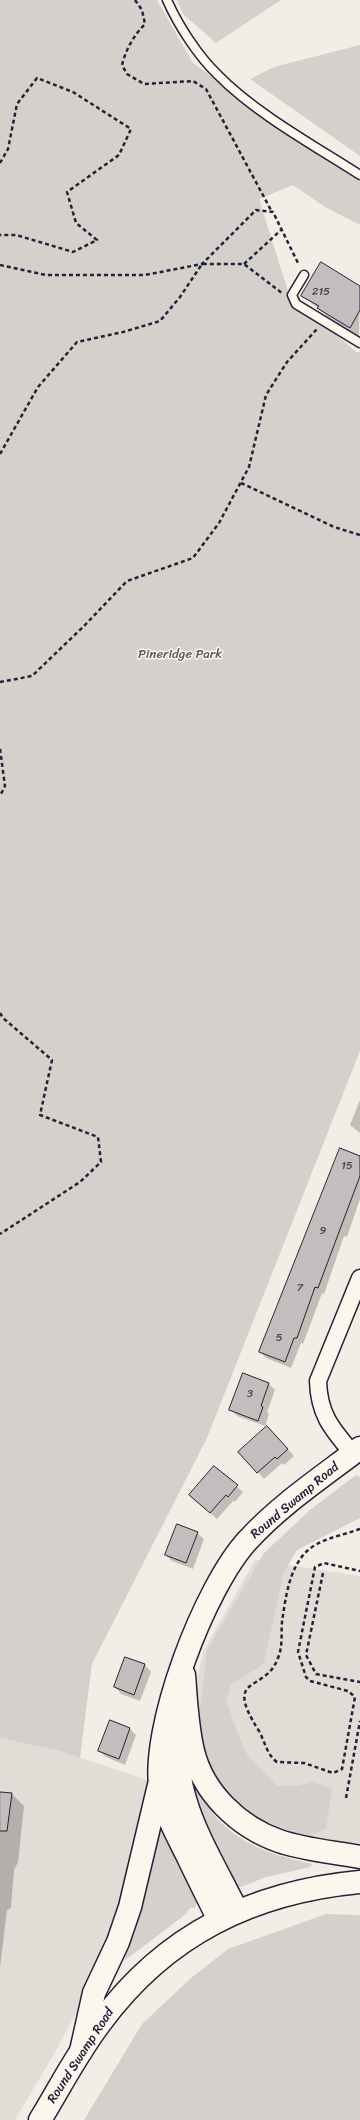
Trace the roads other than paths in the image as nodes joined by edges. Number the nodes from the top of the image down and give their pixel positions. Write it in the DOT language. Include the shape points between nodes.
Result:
graph roads {
  1 [pos="167,0"];
  2 [pos="360,175"];
  3 [pos="304,275"];
  4 [pos="360,343"];
  5 [pos="360,1278"];
  6 [pos="356,1451"];
  7 [pos="183,1665"];
  8 [pos="160,1782"];
  9 [pos="360,1857"];
  10 [pos="360,1882"];
  11 [pos="228,1915"];
  12 [pos="81,2053"];
  13 [pos="40,2120"];
  1 -- 2 [label="lane" via="178,23 218,75 256,107"];
  3 -- 4 [label="lane" via="292,295 296,304"];
  5 -- 6 [label="street" via="318,1381 318,1399 325,1419"];
  6 -- 7 [label="main road, Round Swamp Road" via="271,1517 234,1556 206,1608"];
  7 -- 8 [label="main road, Round Swamp Road" via="168,1714"];
  7 -- 9 [label="main road" via="193,1751 205,1781 225,1807 251,1828 281,1842"];
  7 -- 11 [label="main road, Round Swamp Road" via="178,1744 183,1793"];
  8 -- 11 [label="main road, Round Swamp Road" via="165,1806 174,1829"];
  8 -- 12 [label="main road" via="130,1907 118,1942 94,1993"];
  10 -- 11 [label="main road" via="304,1890"];
  11 -- 12 [label="main road, Round Swamp Road" via="184,1942 139,1978 109,2011"];
  12 -- 13 [label="main road, Round Swamp Road"];
}
